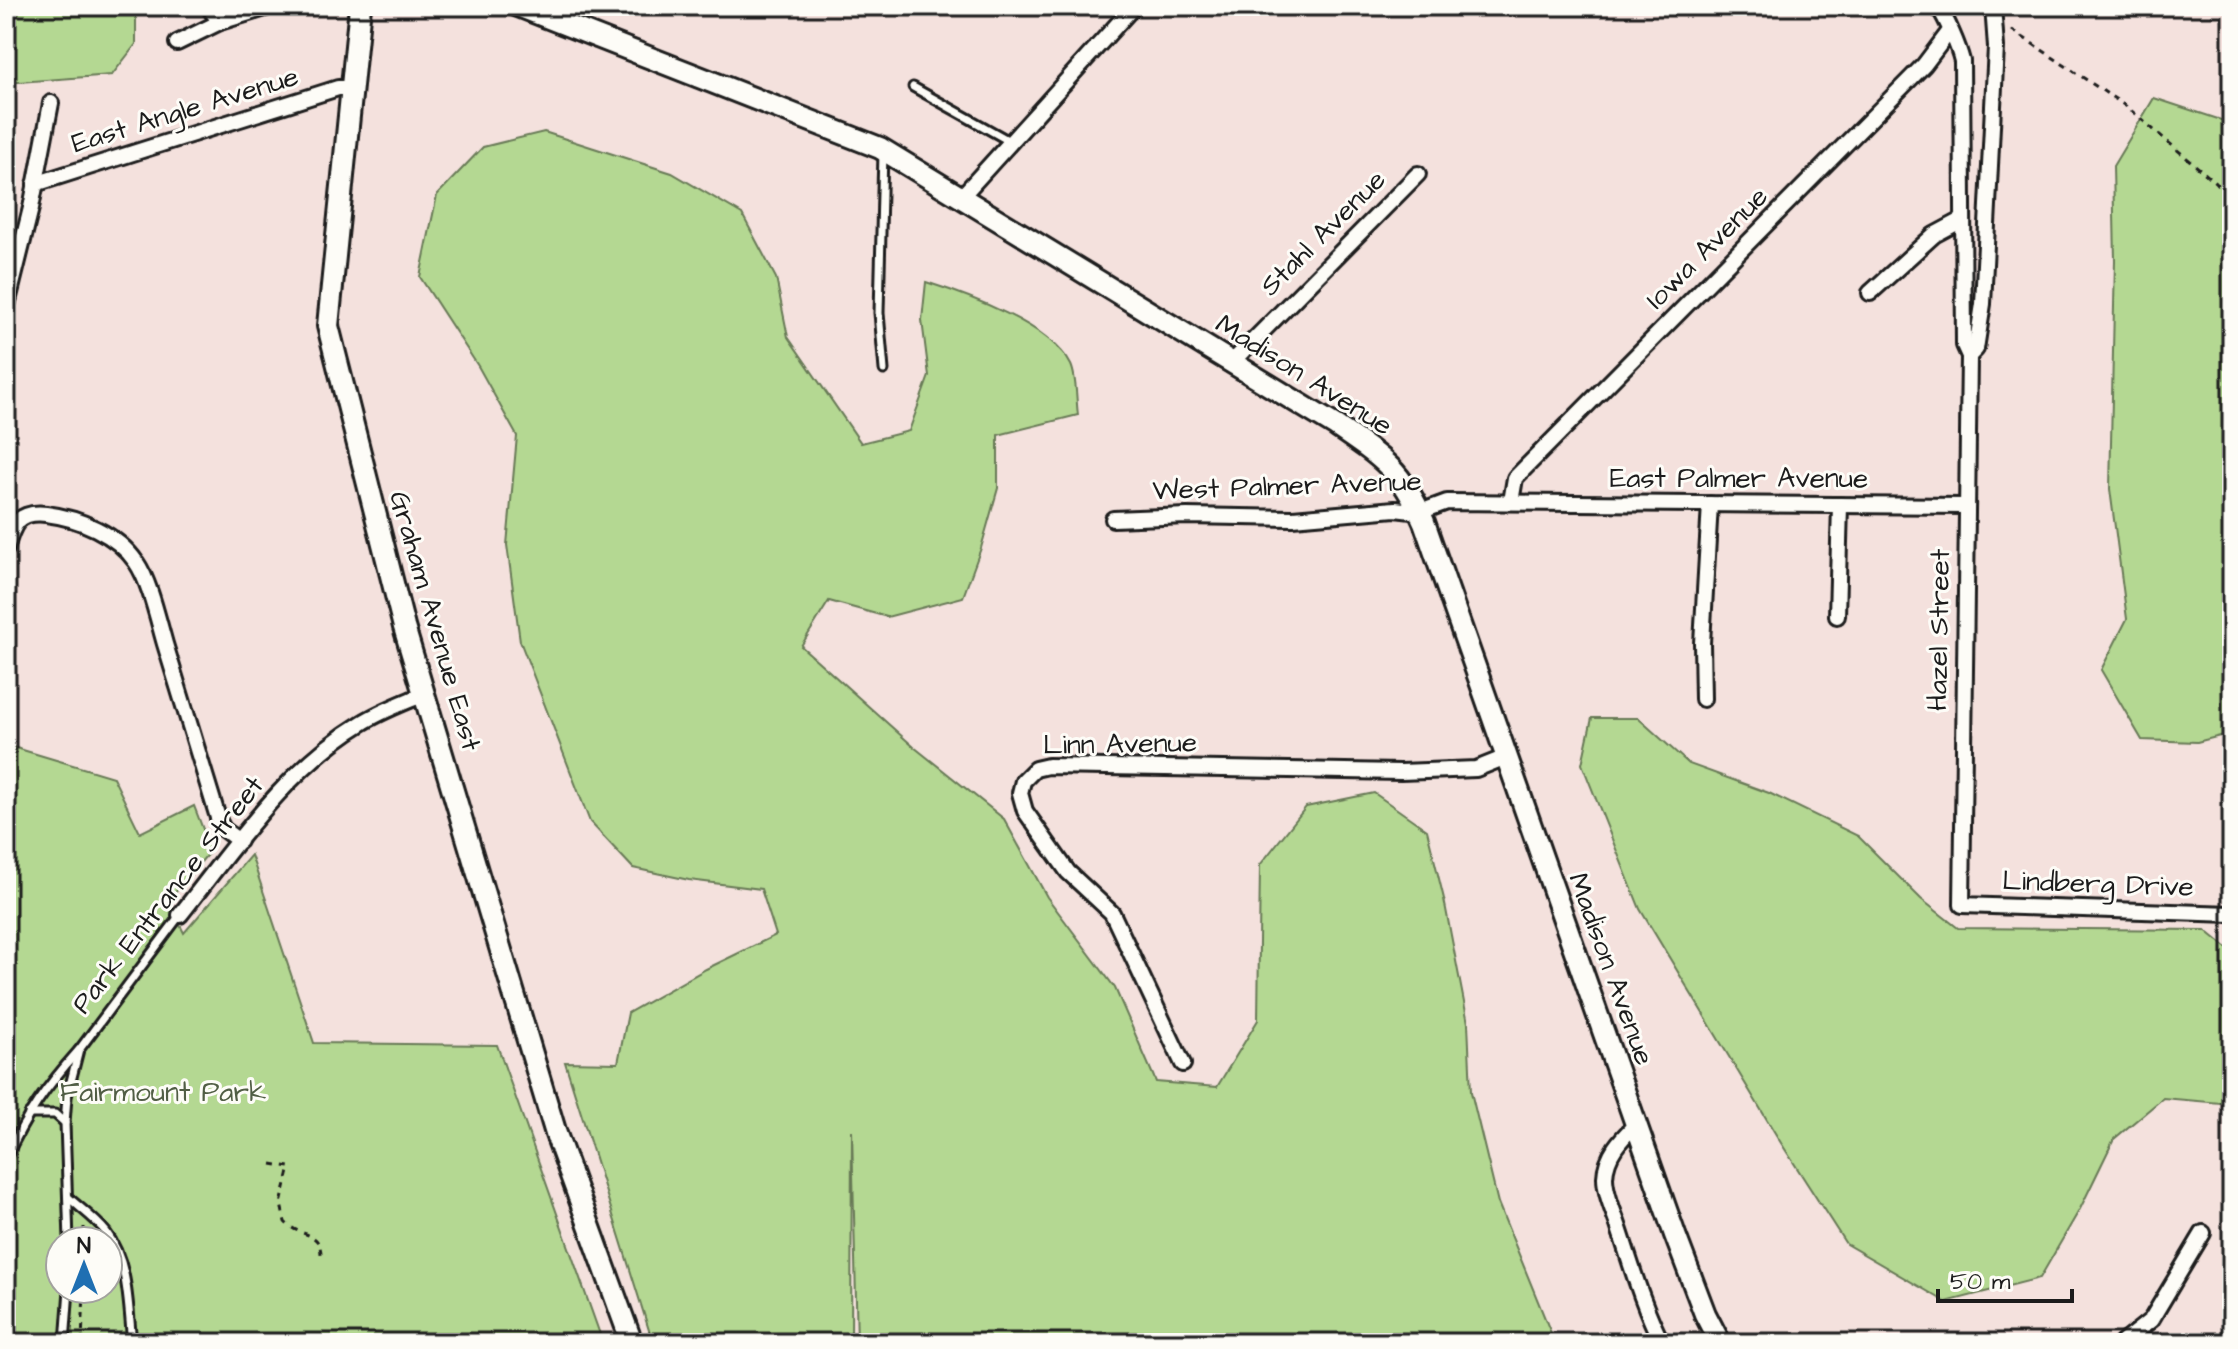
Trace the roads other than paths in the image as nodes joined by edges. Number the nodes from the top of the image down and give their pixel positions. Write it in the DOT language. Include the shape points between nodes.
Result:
graph roads {
  1 [pos="208,6"];
  2 [pos="272,6"];
  3 [pos="360,6"];
  4 [pos="518,6"];
  5 [pos="1134,6"];
  6 [pos="1938,6"];
  7 [pos="1994,12"];
  8 [pos="220,22"];
  9 [pos="1949,32"];
  10 [pos="177,43"];
  11 [pos="913,87"];
  12 [pos="351,88"];
  13 [pos="51,103"];
  14 [pos="1011,142"];
  15 [pos="883,150"];
  16 [pos="1418,174"];
  17 [pos="35,184"];
  18 [pos="962,196"];
  19 [pos="1962,220"];
  20 [pos="1870,293"];
  21 [pos="6,309"];
  22 [pos="1969,356"];
  23 [pos="1232,362"];
  24 [pos="884,370"];
  25 [pos="1511,502"];
  26 [pos="1710,504"];
  27 [pos="1840,505"];
  28 [pos="1967,506"];
  29 [pos="1420,512"];
  30 [pos="1113,519"];
  31 [pos="6,549"];
  32 [pos="1837,616"];
  33 [pos="424,694"];
  34 [pos="1703,699"];
  35 [pos="1506,757"];
  36 [pos="239,841"];
  37 [pos="1962,905"];
  38 [pos="2232,914"];
  39 [pos="180,915"];
  40 [pos="79,1050"];
  41 [pos="1183,1064"];
  42 [pos="29,1114"];
  43 [pos="65,1123"];
  44 [pos="1636,1124"];
  45 [pos="6,1159"];
  46 [pos="68,1197"];
  47 [pos="69,1225"];
  48 [pos="2203,1233"];
  49 [pos="68,1305"];
  50 [pos="65,1343"];
  51 [pos="132,1343"];
  52 [pos="632,1343"];
  53 [pos="1662,1343"];
  54 [pos="1720,1343"];
  55 [pos="2122,1343"];
  1 -- 8 [label="street"];
  2 -- 8 [label="street"];
  3 -- 12 [label="main road, Graham Avenue East"];
  4 -- 15 [label="main road, Madison Avenue"];
  5 -- 14 [label="street"];
  6 -- 9 [label="street, Hazel Street"];
  7 -- 22 [label="street, Hazel Street" via="1983,304 1976,349"];
  8 -- 10 [label="street"];
  9 -- 19 [label="street, Hazel Street" via="1962,61"];
  9 -- 25 [label="street, Iowa Avenue" via="1924,65 1515,478"];
  11 -- 14 [label="lane"];
  12 -- 17 [label="street, East Angle Avenue"];
  12 -- 33 [label="main road, Graham Avenue East" via="328,326"];
  13 -- 17 [label="street"];
  14 -- 18 [label="street"];
  15 -- 18 [label="main road, Madison Avenue"];
  15 -- 24 [label="lane" via="879,313"];
  16 -- 23 [label="street, Stahl Avenue"];
  17 -- 21 [label="street"];
  18 -- 23 [label="main road, Madison Avenue"];
  19 -- 20 [label="street" via="1934,235"];
  19 -- 22 [label="street, Hazel Street" via="1964,345"];
  22 -- 28 [label="street, Hazel Street"];
  23 -- 29 [label="main road, Madison Avenue" via="1383,458"];
  25 -- 26 [label="street, East Palmer Avenue"];
  25 -- 29 [label="street, West Palmer Avenue" via="1447,502"];
  26 -- 27 [label="street, East Palmer Avenue"];
  26 -- 34 [label="street"];
  27 -- 28 [label="street, East Palmer Avenue"];
  27 -- 32 [label="street"];
  28 -- 37 [label="street, Hazel Street"];
  29 -- 30 [label="street, West Palmer Avenue"];
  29 -- 35 [label="main road, Madison Avenue"];
  31 -- 36 [label="street" via="14,525 28,513 37,513 92,526 136,561 219,821"];
  33 -- 36 [label="street, Park Entrance Street" via="345,734 287,786"];
  33 -- 52 [label="main road, Graham Avenue East" via="556,1134"];
  35 -- 41 [label="street, Linn Avenue" via="1476,769 1401,772 1048,766 1028,774 1020,793 1025,811 1068,872 1112,913"];
  35 -- 44 [label="main road, Madison Avenue"];
  36 -- 39 [label="street, Park Entrance Street"];
  37 -- 38 [label="street, Lindberg Drive"];
  39 -- 40 [label="lane, Park Entrance Street"];
  40 -- 42 [label="lane"];
  40 -- 43 [label="lane, Park Entrance Street"];
  42 -- 43 [label="lane" via="55,1114"];
  42 -- 45 [label="lane"];
  43 -- 46 [label="lane, Park Entrance Street"];
  44 -- 53 [label="street" via="1608,1161 1606,1191"];
  44 -- 54 [label="main road, Madison Avenue"];
  46 -- 47 [label="lane, Park Entrance Street"];
  46 -- 51 [label="lane" via="105,1230 118,1251"];
  48 -- 55 [label="street" via="2151,1320"];
  49 -- 50 [label="lane"];
}
